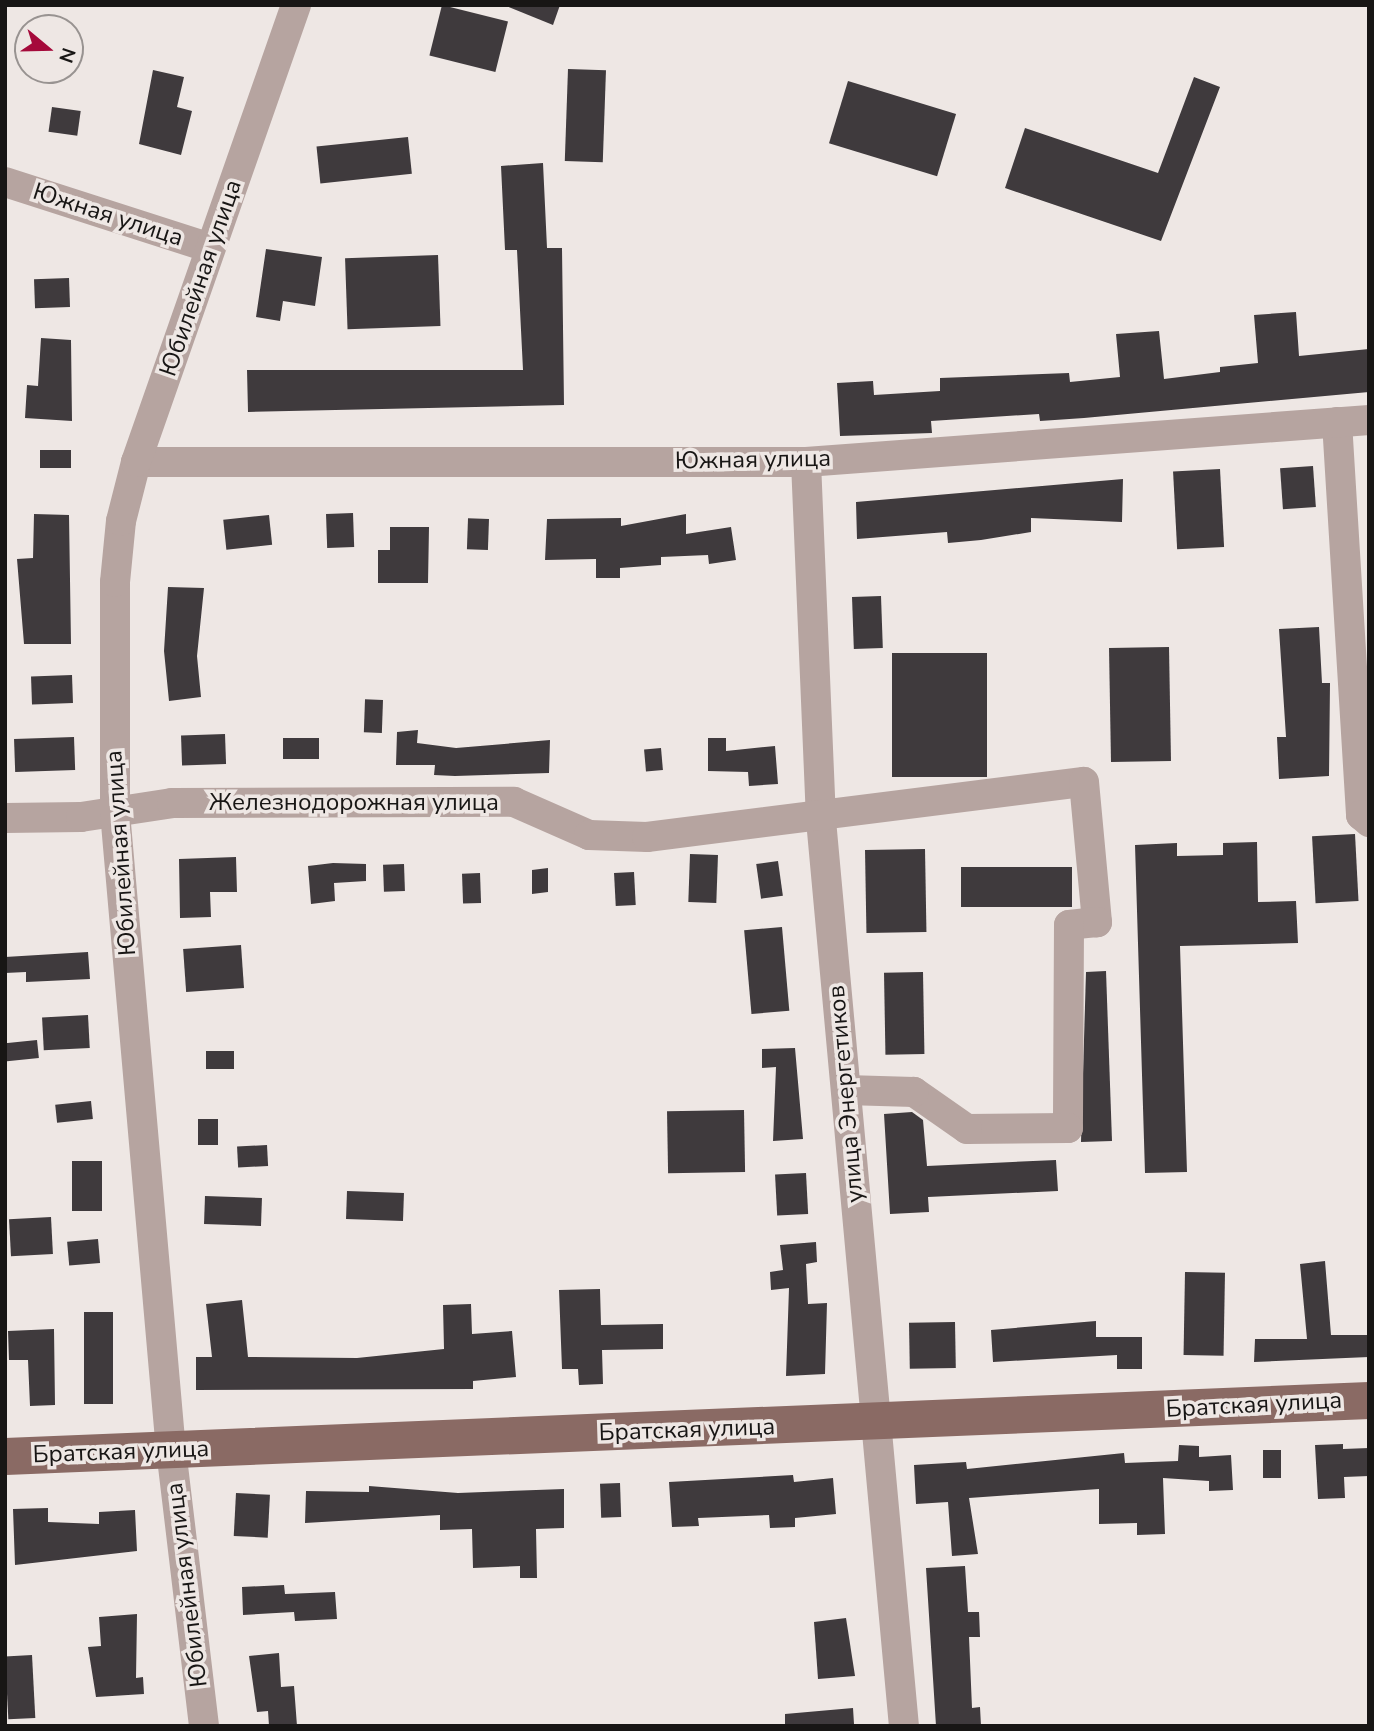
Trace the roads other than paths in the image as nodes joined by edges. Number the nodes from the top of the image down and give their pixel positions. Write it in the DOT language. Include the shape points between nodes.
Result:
graph roads {
  1 [pos="296,5"];
  2 [pos="5,182"];
  3 [pos="210,248"];
  4 [pos="1369,421"];
  5 [pos="1337,422"];
  6 [pos="136,462"];
  7 [pos="806,462"];
  8 [pos="115,812"];
  9 [pos="5,818"];
  10 [pos="821,820"];
  11 [pos="1369,821"];
  12 [pos="846,1090"];
  13 [pos="1369,1399"];
  14 [pos="875,1422"];
  15 [pos="171,1451"];
  16 [pos="5,1455"];
  17 [pos="204,1726"];
  18 [pos="904,1726"];
  1 -- 3 [label="street, Юбилейная улица"];
  2 -- 3 [label="street, Южная улица"];
  3 -- 6 [label="street, Юбилейная улица"];
  4 -- 5 [label="street, Южная улица"];
  5 -- 7 [label="street, Южная улица"];
  5 -- 11 [label="street" via="1360,815"];
  6 -- 7 [label="street, Южная улица"];
  6 -- 8 [label="street, Юбилейная улица" via="121,521 115,582"];
  7 -- 10 [label="street, улица Энергетиков"];
  8 -- 9 [label="street, Железнодорожная улица"];
  8 -- 10 [label="street, Железнодорожная улица" via="172,803 514,802 589,835 647,837"];
  8 -- 15 [label="street, Юбилейная улица"];
  10 -- 12 [label="street, улица Энергетиков"];
  10 -- 12 [label="street, Железнодорожная улица" via="849,807 1084,782 1097,922 1069,925 1068,1128 968,1129 914,1092"];
  12 -- 14 [label="street, улица Энергетиков"];
  13 -- 14 [label="main road, Братская улица"];
  14 -- 15 [label="main road, Братская улица"];
  14 -- 18 [label="street, улица Энергетиков"];
  15 -- 16 [label="main road, Братская улица"];
  15 -- 17 [label="street, Юбилейная улица"];
}
